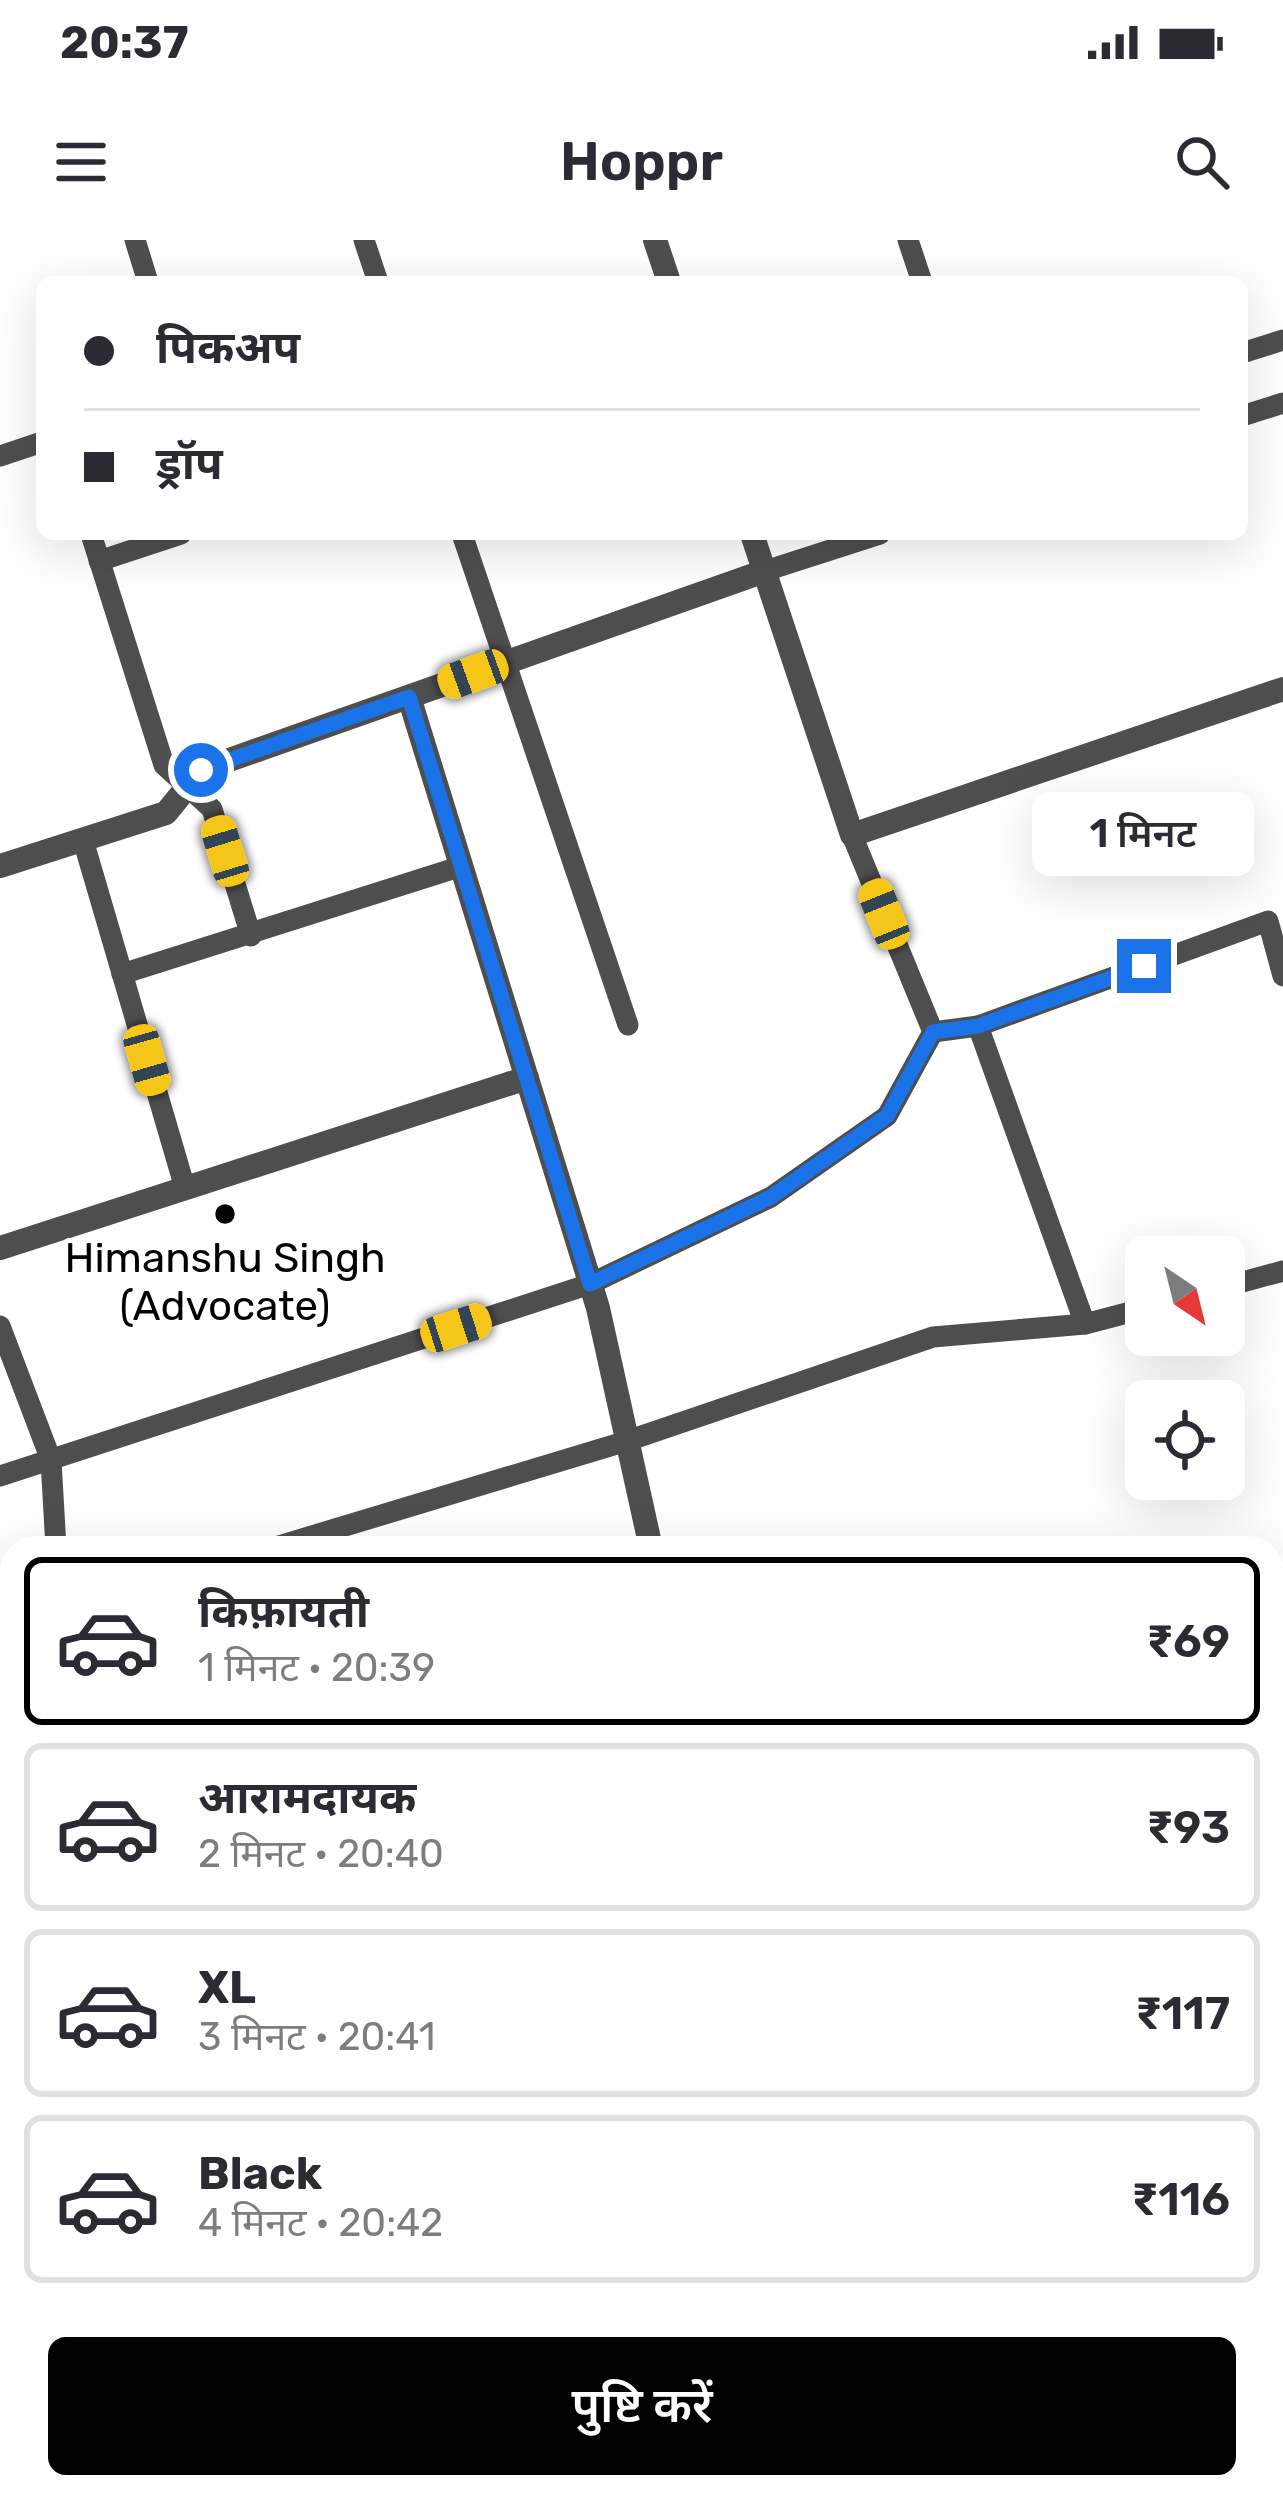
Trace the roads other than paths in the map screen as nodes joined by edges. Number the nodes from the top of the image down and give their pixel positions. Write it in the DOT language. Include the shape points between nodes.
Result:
graph roads {
  1 [pos="135,240"];
  2 [pos="364,240"];
  3 [pos="655,240"];
  4 [pos="908,240"];
  5 [pos="146,276"];
  6 [pos="376,276"];
  7 [pos="667,276"];
  8 [pos="920,276"];
  9 [pos="1283,340"];
  10 [pos="1248,351"];
  11 [pos="1283,403"];
  12 [pos="1248,414"];
  13 [pos="36,444"];
  14 [pos="0,455"];
  15 [pos="93,540"];
  16 [pos="163,540"];
  17 [pos="464,540"];
  18 [pos="754,540"];
  19 [pos="862,540"];
  20 [pos="99,561"];
  21 [pos="764,572"];
  22 [pos="504,663"];
  23 [pos="1283,689"];
  24 [pos="409,697"];
  25 [pos="188,787"];
  26 [pos="852,835"];
  27 [pos="83,840"];
  28 [pos="0,866"];
  29 [pos="462,866"];
  30 [pos="251,936"];
  31 [pos="122,974"];
  32 [pos="1283,976"];
  33 [pos="628,1025"];
  34 [pos="978,1026"];
  35 [pos="933,1032"];
  36 [pos="527,1078"];
  37 [pos="184,1188"];
  38 [pos="0,1248"];
  39 [pos="1283,1271"];
  40 [pos="1245,1281"];
  41 [pos="590,1284"];
  42 [pos="1125,1314"];
  43 [pos="1085,1324"];
  44 [pos="0,1326"];
  45 [pos="627,1441"];
  46 [pos="51,1460"];
  47 [pos="0,1476"];
  48 [pos="55,1536"];
  49 [pos="312,1536"];
  50 [pos="648,1536"];
  1 -- 5 [label="lane"];
  2 -- 6 [label="lane"];
  3 -- 7 [label="street"];
  4 -- 8 [label="lane"];
  9 -- 10 [label="lane"];
  11 -- 12 [label="lane"];
  13 -- 14 [label="lane"];
  15 -- 20 [label="lane"];
  16 -- 20 [label="lane"];
  17 -- 22 [label="lane"];
  18 -- 21 [label="street"];
  19 -- 21 [label="lane"];
  20 -- 25 [label="lane" via="164,765"];
  21 -- 22 [label="street"];
  21 -- 26 [label="street"];
  22 -- 24 [label="street"];
  22 -- 33 [label="lane"];
  23 -- 26 [label="street"];
  24 -- 25 [label="street" via="201,770"];
  24 -- 29 [label="street"];
  25 -- 27 [label="street" via="166,813"];
  25 -- 30 [label="lane" via="212,809"];
  26 -- 35 [label="lane"];
  27 -- 28 [label="street"];
  27 -- 31 [label="lane"];
  29 -- 30 [label="lane"];
  29 -- 36 [label="street"];
  30 -- 31 [label="lane"];
  31 -- 37 [label="lane"];
  32 -- 34 [label="lane" via="1268,921"];
  34 -- 35 [label="lane"];
  34 -- 43 [label="lane"];
  35 -- 41 [label="lane" via="887,1116 771,1197"];
  36 -- 37 [label="street"];
  36 -- 41 [label="street"];
  37 -- 38 [label="street"];
  39 -- 40 [label="lane"];
  41 -- 45 [label="street"];
  41 -- 46 [label="lane"];
  42 -- 43 [label="lane"];
  43 -- 45 [label="lane" via="933,1337"];
  44 -- 46 [label="lane"];
  45 -- 49 [label="lane"];
  45 -- 50 [label="street"];
  46 -- 47 [label="lane"];
  46 -- 48 [label="lane"];
}
